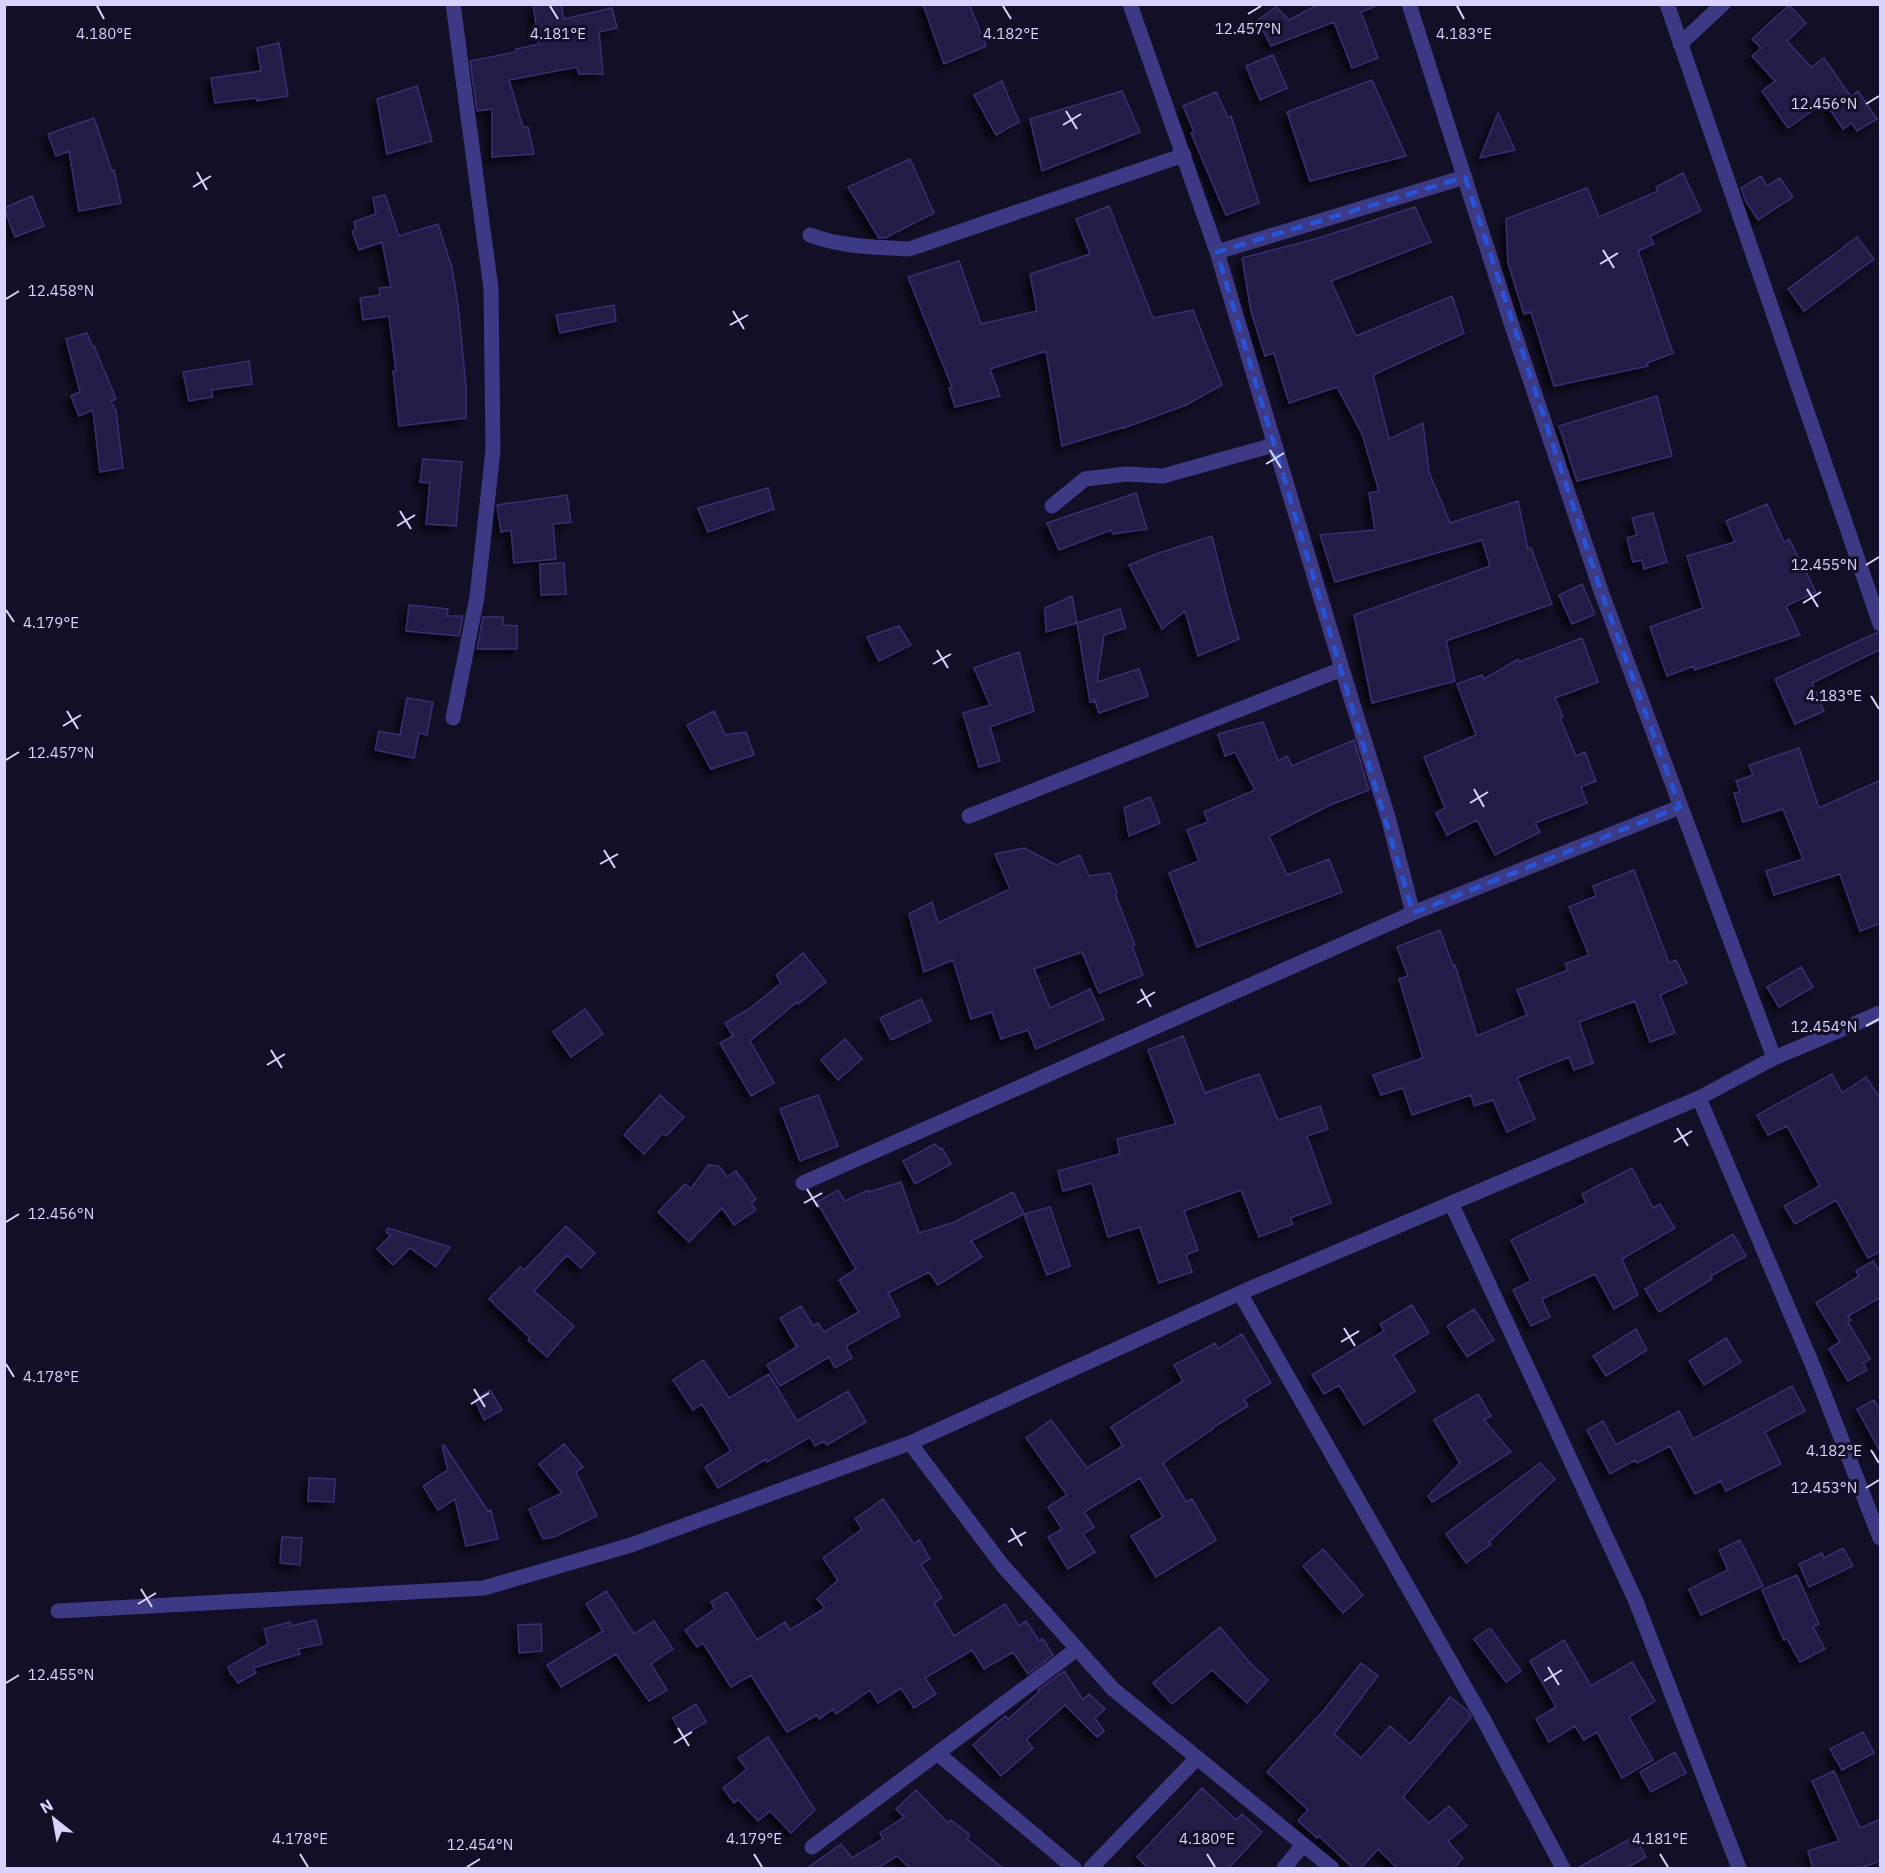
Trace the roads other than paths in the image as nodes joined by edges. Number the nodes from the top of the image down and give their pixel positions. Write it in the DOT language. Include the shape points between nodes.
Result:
graph roads {
  1 [pos="453,4"];
  2 [pos="1130,4"];
  3 [pos="1409,4"];
  4 [pos="1667,4"];
  5 [pos="1723,4"];
  6 [pos="1680,44"];
  7 [pos="1184,155"];
  8 [pos="1465,177"];
  9 [pos="810,235"];
  10 [pos="1217,252"];
  11 [pos="1274,445"];
  12 [pos="1052,506"];
  13 [pos="1881,624"];
  14 [pos="1342,669"];
  15 [pos="453,718"];
  16 [pos="1680,807"];
  17 [pos="969,816"];
  18 [pos="1413,913"];
  19 [pos="1881,1013"];
  20 [pos="1774,1058"];
  21 [pos="1700,1098"];
  22 [pos="802,1183"];
  23 [pos="1452,1204"];
  24 [pos="1240,1293"];
  25 [pos="910,1443"];
  26 [pos="1881,1538"];
  27 [pos="58,1611"];
  28 [pos="1077,1649"];
  29 [pos="937,1753"];
  30 [pos="1197,1758"];
  31 [pos="1303,1845"];
  32 [pos="812,1847"];
  33 [pos="1074,1869"];
  34 [pos="1091,1869"];
  35 [pos="1284,1869"];
  36 [pos="1332,1869"];
  37 [pos="1563,1869"];
  38 [pos="1739,1869"];
  1 -- 15 [label="street" via="491,288 494,450 477,597"];
  2 -- 7 [label="street"];
  3 -- 8 [label="street"];
  4 -- 6 [label="street"];
  5 -- 6 [label="street"];
  6 -- 13 [label="street"];
  7 -- 9 [label="street" via="909,249 838,243"];
  7 -- 10 [label="street"];
  8 -- 10 [label="street"];
  8 -- 16 [label="street" via="1602,594"];
  10 -- 11 [label="street"];
  11 -- 12 [label="street" via="1163,476 1126,474 1085,479"];
  11 -- 14 [label="street"];
  14 -- 17 [label="street"];
  14 -- 18 [label="street"];
  16 -- 18 [label="street"];
  16 -- 20 [label="street"];
  18 -- 22 [label="street"];
  19 -- 20 [label="street"];
  20 -- 21 [label="street"];
  21 -- 23 [label="street"];
  21 -- 26 [label="street"];
  23 -- 24 [label="street"];
  23 -- 38 [label="street" via="1635,1599"];
  24 -- 25 [label="street"];
  24 -- 37 [label="street" via="1486,1724"];
  25 -- 27 [label="street" via="631,1545 484,1588"];
  25 -- 28 [label="street" via="1003,1566"];
  28 -- 29 [label="street"];
  28 -- 30 [label="street" via="1113,1689"];
  29 -- 32 [label="street"];
  29 -- 33 [label="street"];
  30 -- 31 [label="street"];
  30 -- 34 [label="street"];
  31 -- 35 [label="street"];
  31 -- 36 [label="street"];
}
